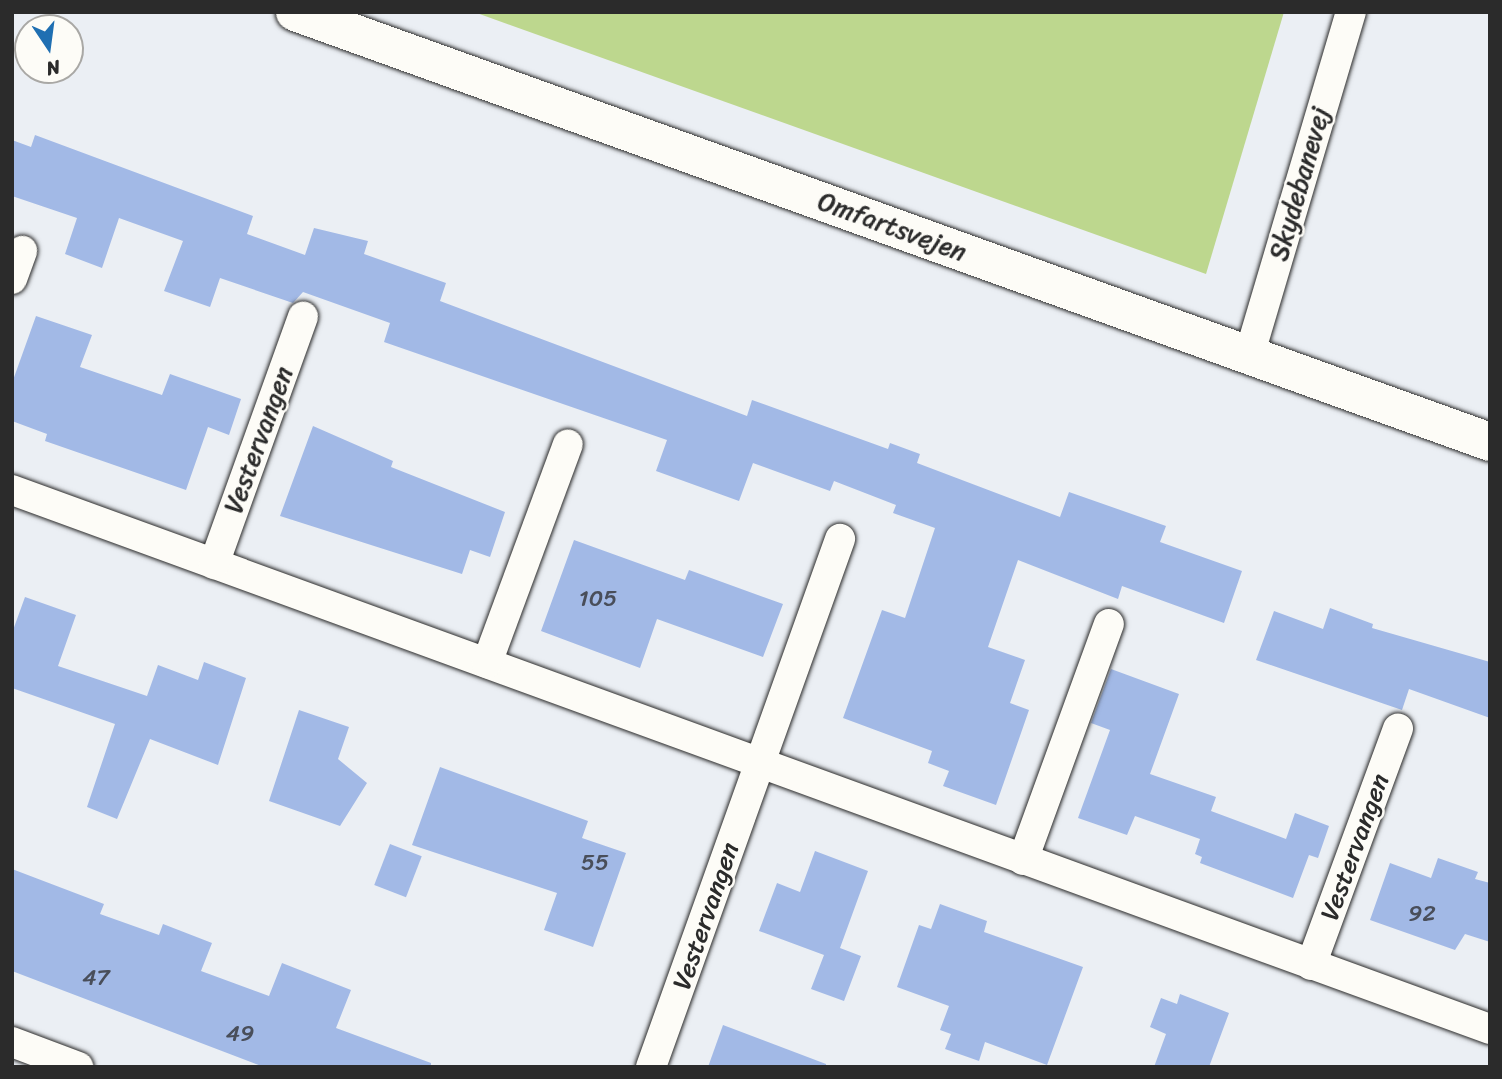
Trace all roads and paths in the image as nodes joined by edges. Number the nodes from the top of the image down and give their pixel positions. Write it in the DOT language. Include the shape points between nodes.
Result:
graph roads {
  1 [pos="295,12"];
  2 [pos="1350,12"];
  3 [pos="22,251"];
  4 [pos="12,279"];
  5 [pos="303,317"];
  6 [pos="1249,356"];
  7 [pos="1490,442"];
  8 [pos="568,444"];
  9 [pos="12,490"];
  10 [pos="840,539"];
  11 [pos="214,564"];
  12 [pos="1109,624"];
  13 [pos="487,663"];
  14 [pos="1398,728"];
  15 [pos="758,765"];
  16 [pos="1024,860"];
  17 [pos="1311,965"];
  18 [pos="1490,1029"];
  19 [pos="12,1042"];
  20 [pos="78,1067"];
  21 [pos="651,1067"];
  1 -- 6 [label="main road, Omfartsvejen"];
  2 -- 6 [label="street, Skydebanevej"];
  3 -- 4 [label="street"];
  5 -- 11 [label="street, Vestervangen"];
  6 -- 7 [label="main road, Omfartsvejen"];
  8 -- 13 [label="street"];
  9 -- 11 [label="street"];
  10 -- 15 [label="street, Vestervangen"];
  11 -- 13 [label="street"];
  12 -- 16 [label="street"];
  13 -- 15 [label="street"];
  14 -- 17 [label="street, Vestervangen"];
  15 -- 16 [label="street"];
  15 -- 21 [label="street, Vestervangen"];
  16 -- 17 [label="street"];
  17 -- 18 [label="street"];
  19 -- 20 [label="street"];
}
